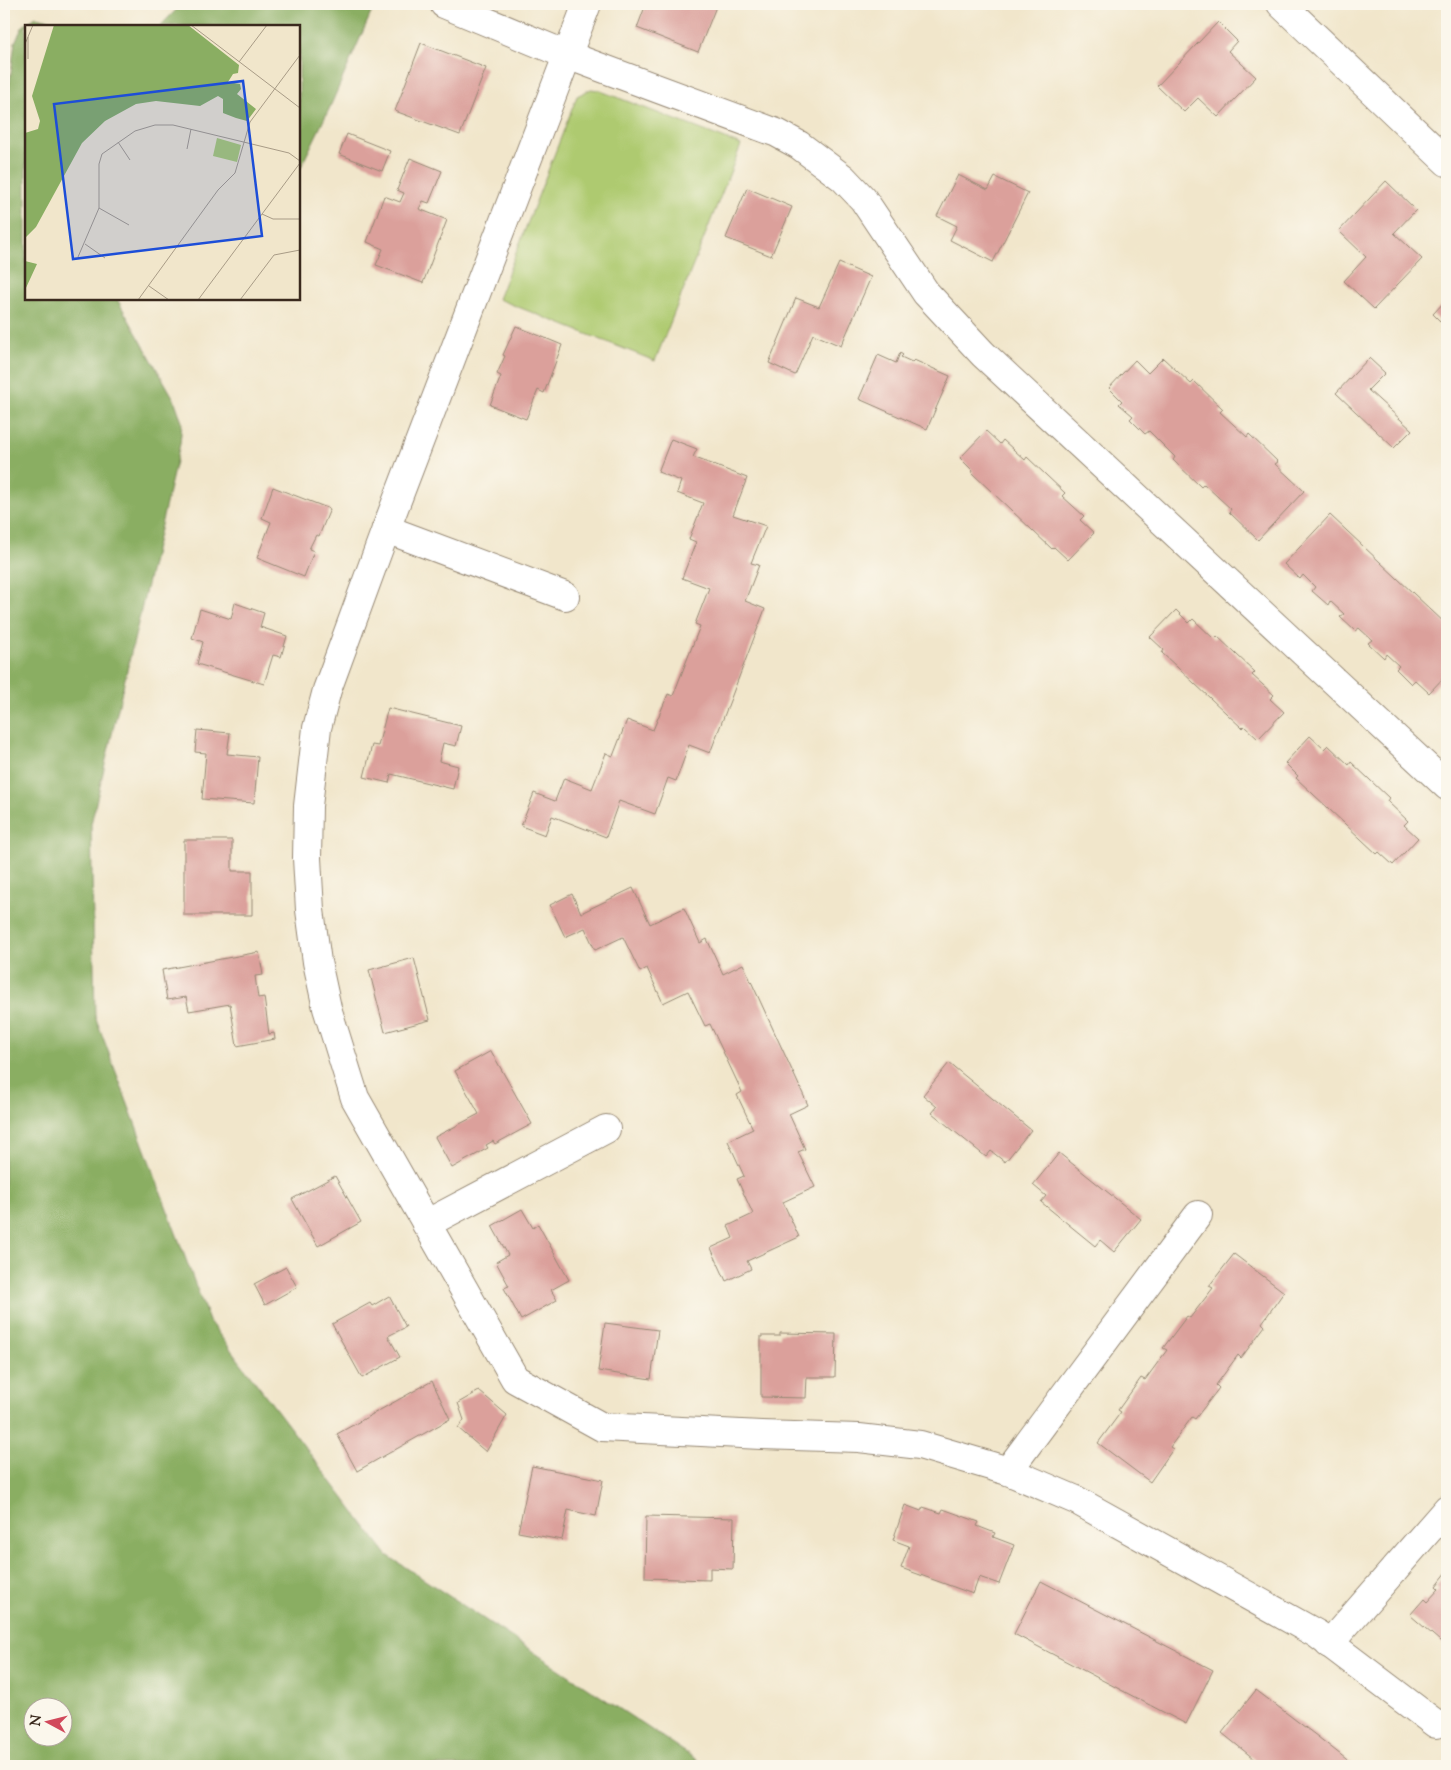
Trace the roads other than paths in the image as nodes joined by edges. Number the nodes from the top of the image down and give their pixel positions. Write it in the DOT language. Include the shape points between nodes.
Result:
graph roads {
  1 [pos="444,4"];
  2 [pos="587,4"];
  3 [pos="1281,4"];
  4 [pos="567,55"];
  5 [pos="1447,162"];
  6 [pos="386,529"];
  7 [pos="565,596"];
  8 [pos="1447,786"];
  9 [pos="606,1129"];
  10 [pos="1198,1215"];
  11 [pos="426,1224"];
  12 [pos="1008,1471"];
  13 [pos="1447,1509"];
  14 [pos="1329,1644"];
  15 [pos="1436,1724"];
  1 -- 4 [label="street"];
  2 -- 4 [label="street"];
  3 -- 5 [label="street"];
  4 -- 6 [label="street"];
  4 -- 8 [label="street" via="777,133 821,160 863,199 926,293 983,354"];
  6 -- 7 [label="street"];
  6 -- 11 [label="street" via="327,690 317,728 306,858 317,962 339,1054 355,1098"];
  9 -- 11 [label="street"];
  10 -- 12 [label="street"];
  11 -- 12 [label="street" via="515,1379 602,1427 859,1438 920,1445"];
  12 -- 14 [label="street" via="1076,1500"];
  13 -- 14 [label="street"];
  14 -- 15 [label="street"];
}
